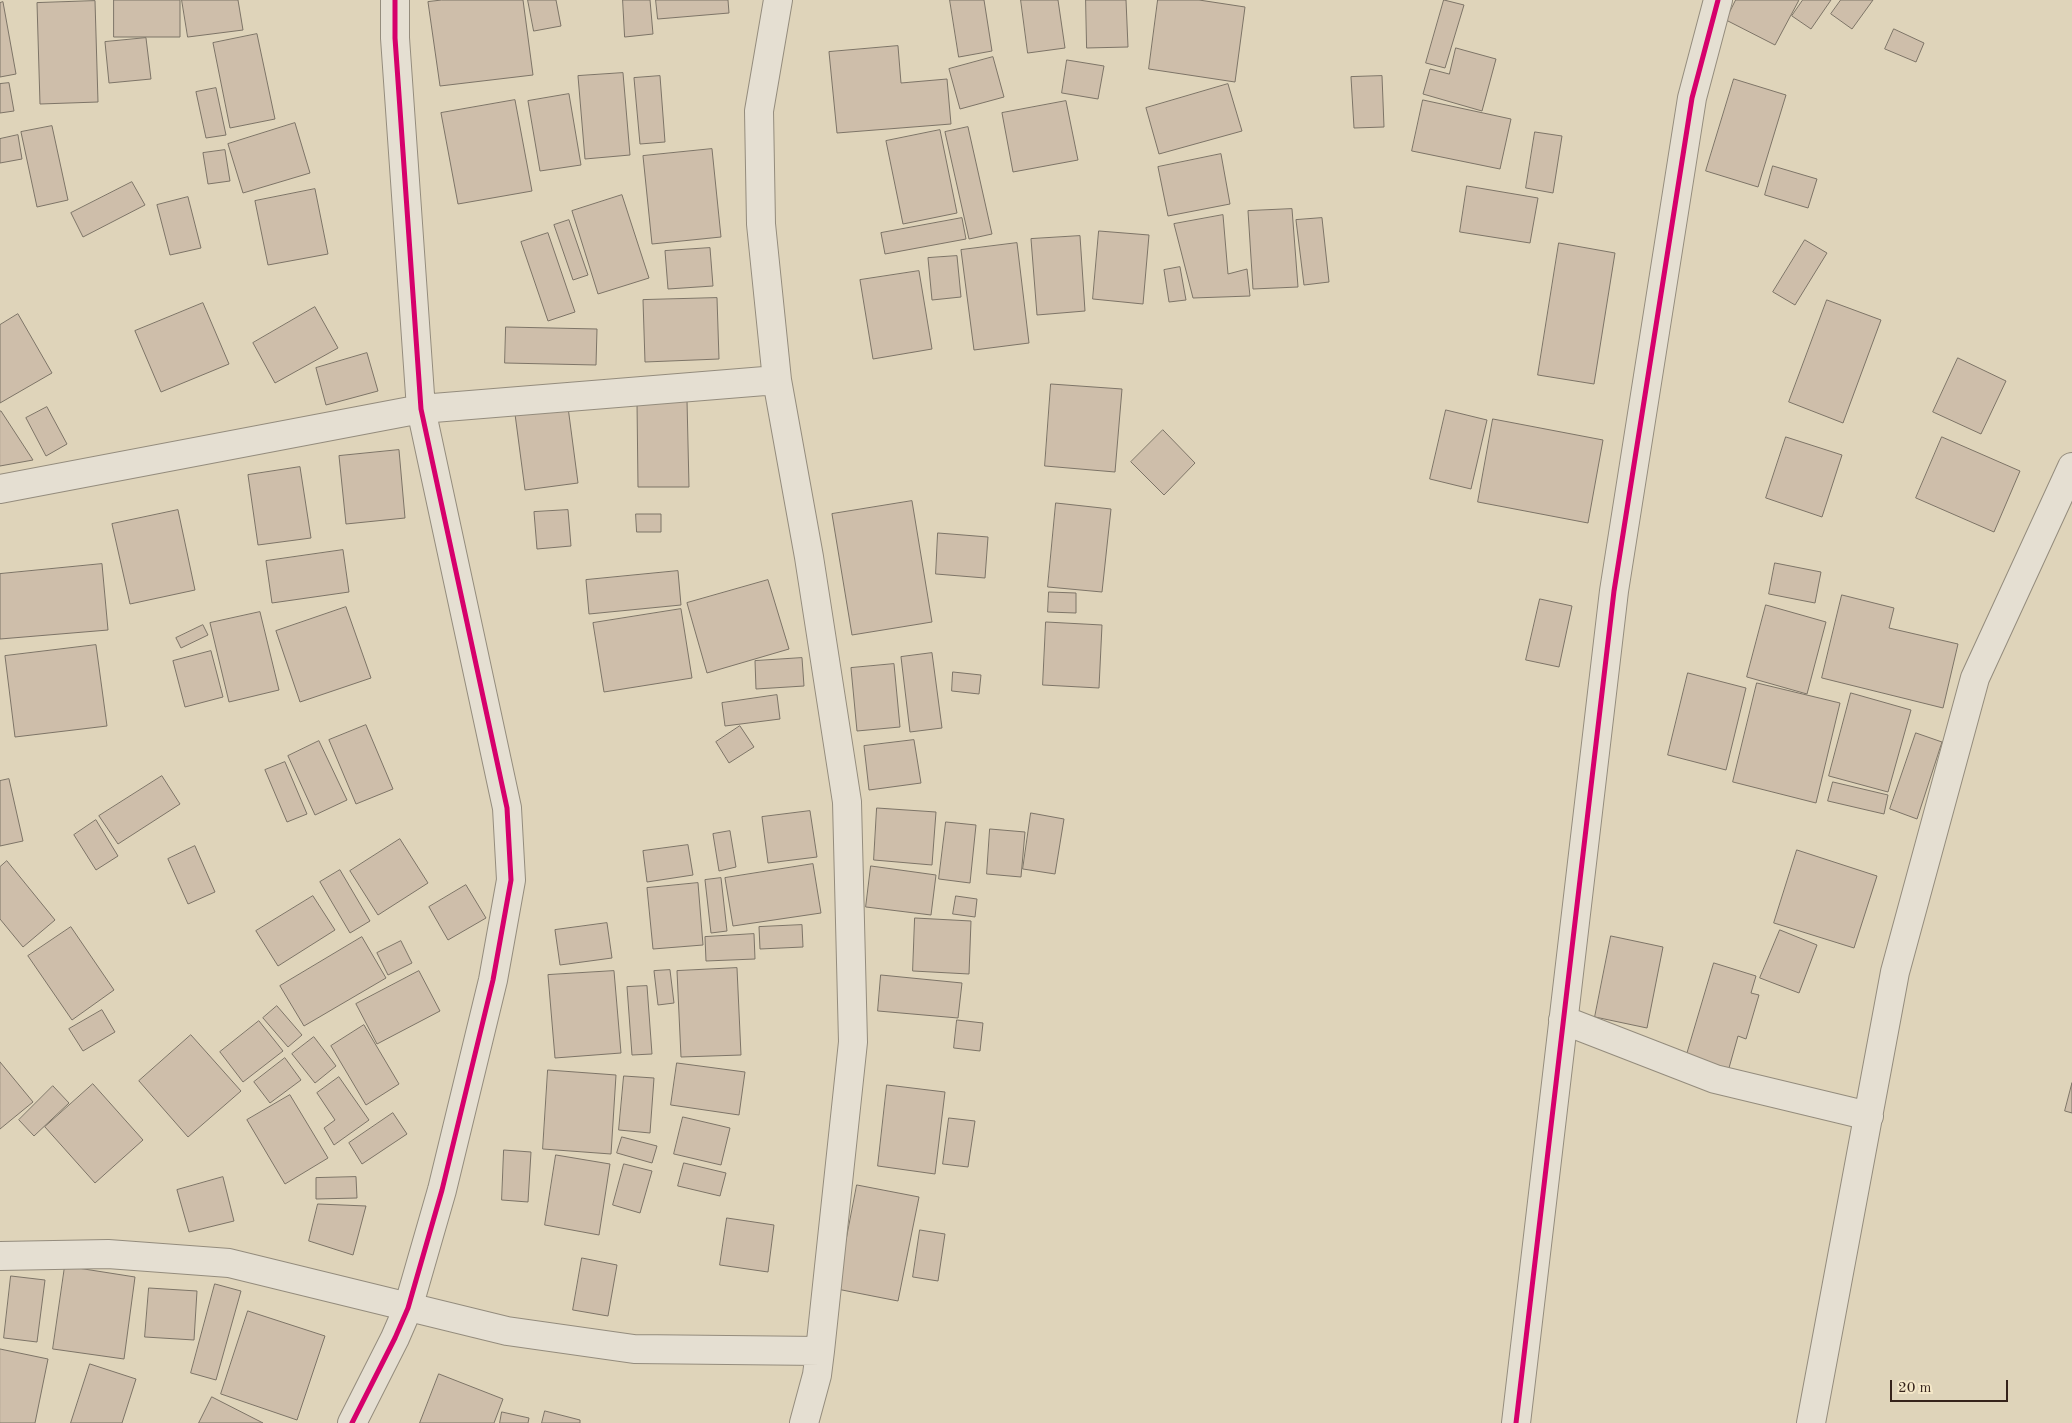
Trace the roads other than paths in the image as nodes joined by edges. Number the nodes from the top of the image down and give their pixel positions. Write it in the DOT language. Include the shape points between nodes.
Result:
graph roads {
  1 [pos="395,0"];
  2 [pos="778,0"];
  3 [pos="1718,0"];
  4 [pos="777,380"];
  5 [pos="420,409"];
  6 [pos="2072,467"];
  7 [pos="0,488"];
  8 [pos="1563,1020"];
  9 [pos="1869,1116"];
  10 [pos="0,1256"];
  11 [pos="408,1308"];
  12 [pos="820,1351"];
  13 [pos="352,1423"];
  14 [pos="804,1423"];
  15 [pos="1516,1423"];
  16 [pos="1811,1423"];
  1 -- 5 [label="street"];
  2 -- 4 [label="street" via="759,111 761,224"];
  3 -- 8 [label="street" via="1692,98 1614,591"];
  4 -- 5 [label="street"];
  4 -- 12 [label="street" via="809,557 847,802 853,1042"];
  5 -- 7 [label="street"];
  5 -- 11 [label="street" via="507,808 512,880 493,980 442,1190"];
  6 -- 9 [label="street" via="1975,678 1895,972"];
  8 -- 9 [label="street" via="1715,1079"];
  8 -- 15 [label="street"];
  9 -- 16 [label="street"];
  10 -- 11 [label="street" via="108,1254 229,1263"];
  11 -- 12 [label="street" via="507,1331 634,1349"];
  11 -- 13 [label="street"];
  12 -- 14 [label="street"];
}
